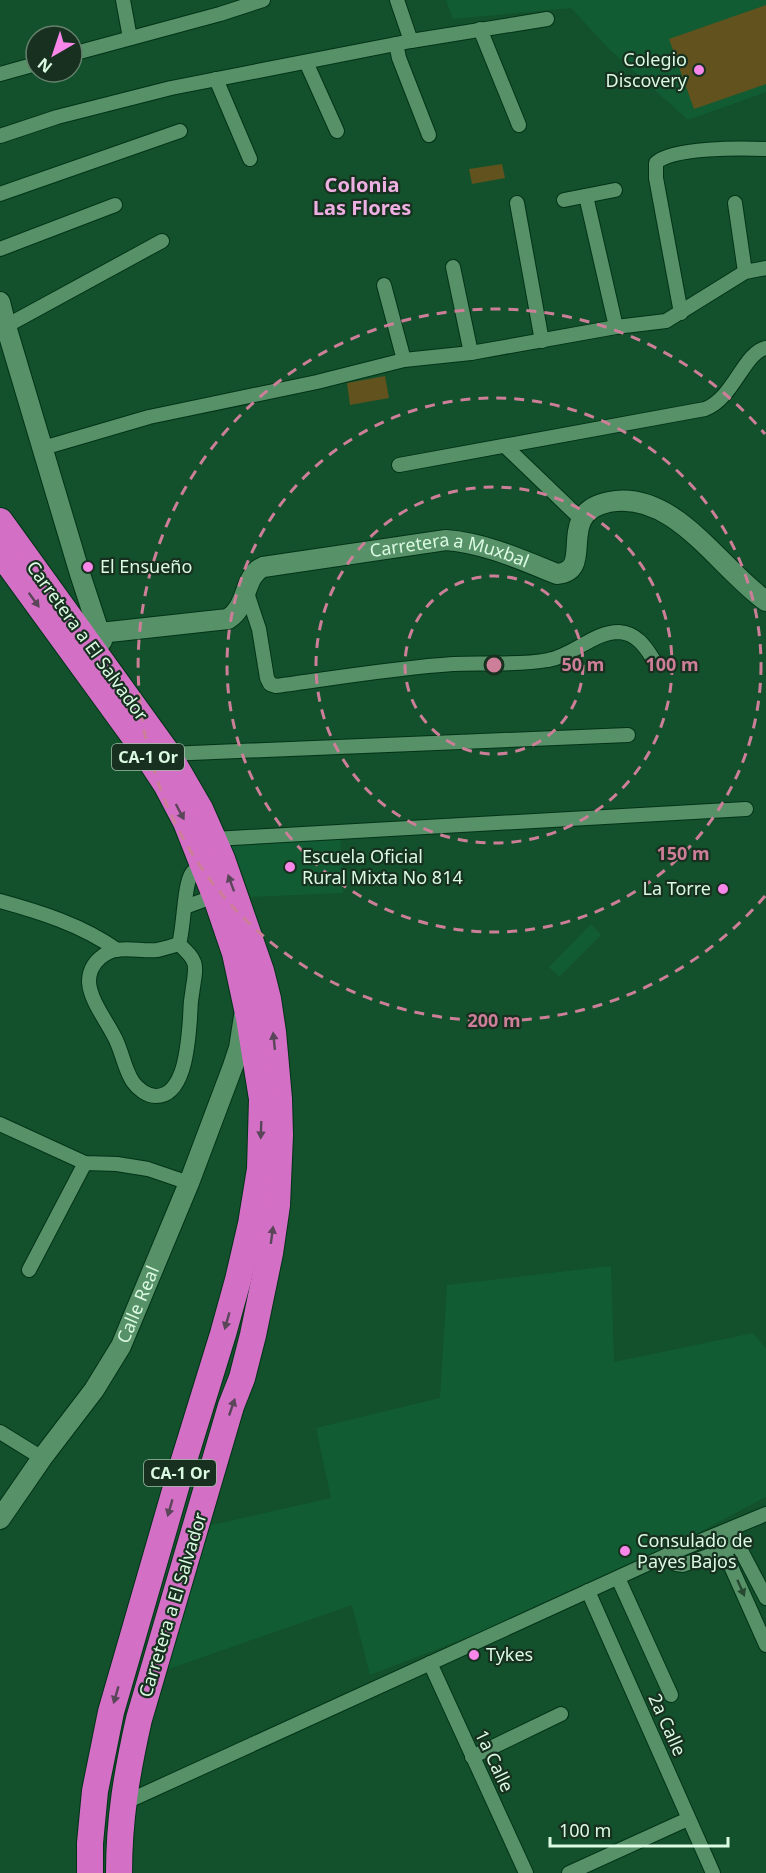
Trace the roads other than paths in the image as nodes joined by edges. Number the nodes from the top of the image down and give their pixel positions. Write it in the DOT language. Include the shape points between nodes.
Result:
graph roads {
  1 [pos="123,0"];
  2 [pos="217,0"];
  3 [pos="263,0"];
  4 [pos="397,0"];
  5 [pos="220,14"];
  6 [pos="547,19"];
  7 [pos="480,29"];
  8 [pos="130,39"];
  9 [pos="411,41"];
  10 [pos="396,44"];
  11 [pos="84,51"];
  12 [pos="306,62"];
  13 [pos="24,67"];
  14 [pos="0,74"];
  15 [pos="216,79"];
  16 [pos="519,125"];
  17 [pos="180,131"];
  18 [pos="337,131"];
  19 [pos="0,135"];
  20 [pos="429,135"];
  21 [pos="766,149"];
  22 [pos="250,159"];
  23 [pos="615,190"];
  24 [pos="0,194"];
  25 [pos="586,195"];
  26 [pos="564,200"];
  27 [pos="517,203"];
  28 [pos="735,203"];
  29 [pos="115,205"];
  30 [pos="162,241"];
  31 [pos="0,249"];
  32 [pos="453,267"];
  33 [pos="766,268"];
  34 [pos="745,272"];
  35 [pos="384,285"];
  36 [pos="0,302"];
  37 [pos="681,313"];
  38 [pos="6,326"];
  39 [pos="616,327"];
  40 [pos="542,341"];
  41 [pos="766,348"];
  42 [pos="471,353"];
  43 [pos="404,360"];
  44 [pos="52,445"];
  45 [pos="505,446"];
  46 [pos="399,465"];
  47 [pos="581,519"];
  48 [pos="0,521"];
  49 [pos="0,552"];
  50 [pos="247,593"];
  51 [pos="766,601"];
  52 [pos="89,630"];
  53 [pos="653,659"];
  54 [pos="628,735"];
  55 [pos="168,754"];
  56 [pos="746,809"];
  57 [pos="214,839"];
  58 [pos="204,865"];
  59 [pos="215,896"];
  60 [pos="0,900"];
  61 [pos="185,907"];
  62 [pos="179,944"];
  63 [pos="117,950"];
  64 [pos="245,1069"];
  65 [pos="0,1124"];
  66 [pos="85,1163"];
  67 [pos="189,1183"];
  68 [pos="29,1270"];
  69 [pos="0,1432"];
  70 [pos="42,1458"];
  71 [pos="766,1514"];
  72 [pos="0,1519"];
  73 [pos="724,1532"];
  74 [pos="738,1545"];
  75 [pos="725,1552"];
  76 [pos="667,1555"];
  77 [pos="618,1578"];
  78 [pos="588,1591"];
  79 [pos="766,1598"];
  80 [pos="766,1645"];
  81 [pos="430,1663"];
  82 [pos="671,1695"];
  83 [pos="561,1714"];
  84 [pos="472,1757"];
  85 [pos="124,1803"];
  86 [pos="688,1819"];
  87 [pos="90,1873"];
  88 [pos="119,1873"];
  89 [pos="526,1873"];
  90 [pos="569,1873"];
  91 [pos="713,1873"];
  1 -- 8 [label="street"];
  2 -- 5 [label="street"];
  3 -- 5 [label="street"];
  4 -- 9 [label="street"];
  5 -- 8 [label="street"];
  6 -- 7 [label="street"];
  7 -- 9 [label="street"];
  7 -- 16 [label="street"];
  8 -- 11 [label="street"];
  9 -- 10 [label="street"];
  10 -- 12 [label="street"];
  10 -- 20 [label="street"];
  12 -- 15 [label="street"];
  12 -- 18 [label="street"];
  13 -- 14 [label="street"];
  15 -- 19 [label="street" via="134,97"];
  15 -- 22 [label="street"];
  17 -- 24 [label="street"];
  21 -- 37 [label="street" via="710,150 667,156 656,163"];
  23 -- 25 [label="street"];
  25 -- 26 [label="street"];
  25 -- 39 [label="street"];
  27 -- 40 [label="street"];
  28 -- 34 [label="street"];
  29 -- 31 [label="street"];
  30 -- 38 [label="street"];
  32 -- 42 [label="street"];
  33 -- 34 [label="street"];
  34 -- 37 [label="street"];
  35 -- 43 [label="street"];
  36 -- 38 [label="street"];
  37 -- 39 [label="street" via="666,321"];
  38 -- 44 [label="street"];
  39 -- 40 [label="street"];
  40 -- 42 [label="street"];
  41 -- 45 [label="street" via="755,353 724,396 710,407"];
  42 -- 43 [label="street"];
  43 -- 44 [label="street" via="149,417"];
  44 -- 52 [label="street"];
  45 -- 46 [label="street"];
  45 -- 47 [label="street"];
  47 -- 50 [label="street, Carretera a Muxbal" via="576,560 562,574 492,550 446,540 263,567 254,573"];
  47 -- 51 [label="street" via="589,510 608,502 637,502 661,510 691,531"];
  48 -- 52 [label="highway, Carretera a El Salvador / CA-1 Or"];
  49 -- 58 [label="highway, Carretera a El Salvador / CA-1 Or, one-way" via="166,784"];
  50 -- 52 [label="street, Carretera a Muxbal" via="237,612 228,619"];
  50 -- 53 [label="street" via="267,678 276,686 443,665 546,660 618,632 636,638"];
  52 -- 55 [label="highway, Carretera a El Salvador / CA-1 Or" via="114,679"];
  54 -- 55 [label="street"];
  55 -- 57 [label="highway, Carretera a El Salvador / CA-1 Or"];
  56 -- 57 [label="street"];
  85 -- 57 [label="highway, Carretera a El Salvador / CA-1 Or, one-way" via="143,1706 253,1335 277,1205 279,1099 268,999"];
  58 -- 59 [label="highway, Carretera a El Salvador / CA-1 Or"];
  58 -- 61 [label="street" via="192,873"];
  59 -- 61 [label="street"];
  59 -- 64 [label="highway, Carretera a El Salvador / CA-1 Or" via="243,990"];
  60 -- 63 [label="street" via="75,926"];
  61 -- 62 [label="street"];
  62 -- 63 [label="street" via="158,950"];
  62 -- 63 [label="street" via="195,963 197,973 186,1059 174,1086 154,1096 144,1093 129,1076 89,984 90,972 101,956"];
  64 -- 67 [label="street, Calle Real"];
  64 -- 87 [label="highway, Carretera a El Salvador / CA-1 Or, one-way" via="262,1099 260,1159 251,1224 223,1334 111,1712 95,1791"];
  65 -- 66 [label="street"];
  66 -- 67 [label="street" via="148,1169"];
  66 -- 68 [label="street"];
  67 -- 70 [label="street, Calle Real" via="122,1346"];
  69 -- 70 [label="street"];
  70 -- 72 [label="street, Calle Real"];
  71 -- 73 [label="street"];
  73 -- 74 [label="street"];
  73 -- 75 [label="street"];
  73 -- 76 [label="street"];
  74 -- 75 [label="street"];
  74 -- 79 [label="street"];
  75 -- 76 [label="street" via="680,1566"];
  75 -- 80 [label="street, one-way"];
  76 -- 77 [label="street"];
  77 -- 78 [label="street"];
  77 -- 82 [label="street"];
  78 -- 81 [label="street"];
  78 -- 86 [label="street, 2a Calle"];
  81 -- 84 [label="street, 1a Calle"];
  81 -- 85 [label="street"];
  83 -- 84 [label="street"];
  84 -- 89 [label="street, 1a Calle"];
  85 -- 88 [label="highway, Carretera a El Salvador / CA-1 Or"];
  86 -- 90 [label="street"];
  86 -- 91 [label="street, 2a Calle"];
}
